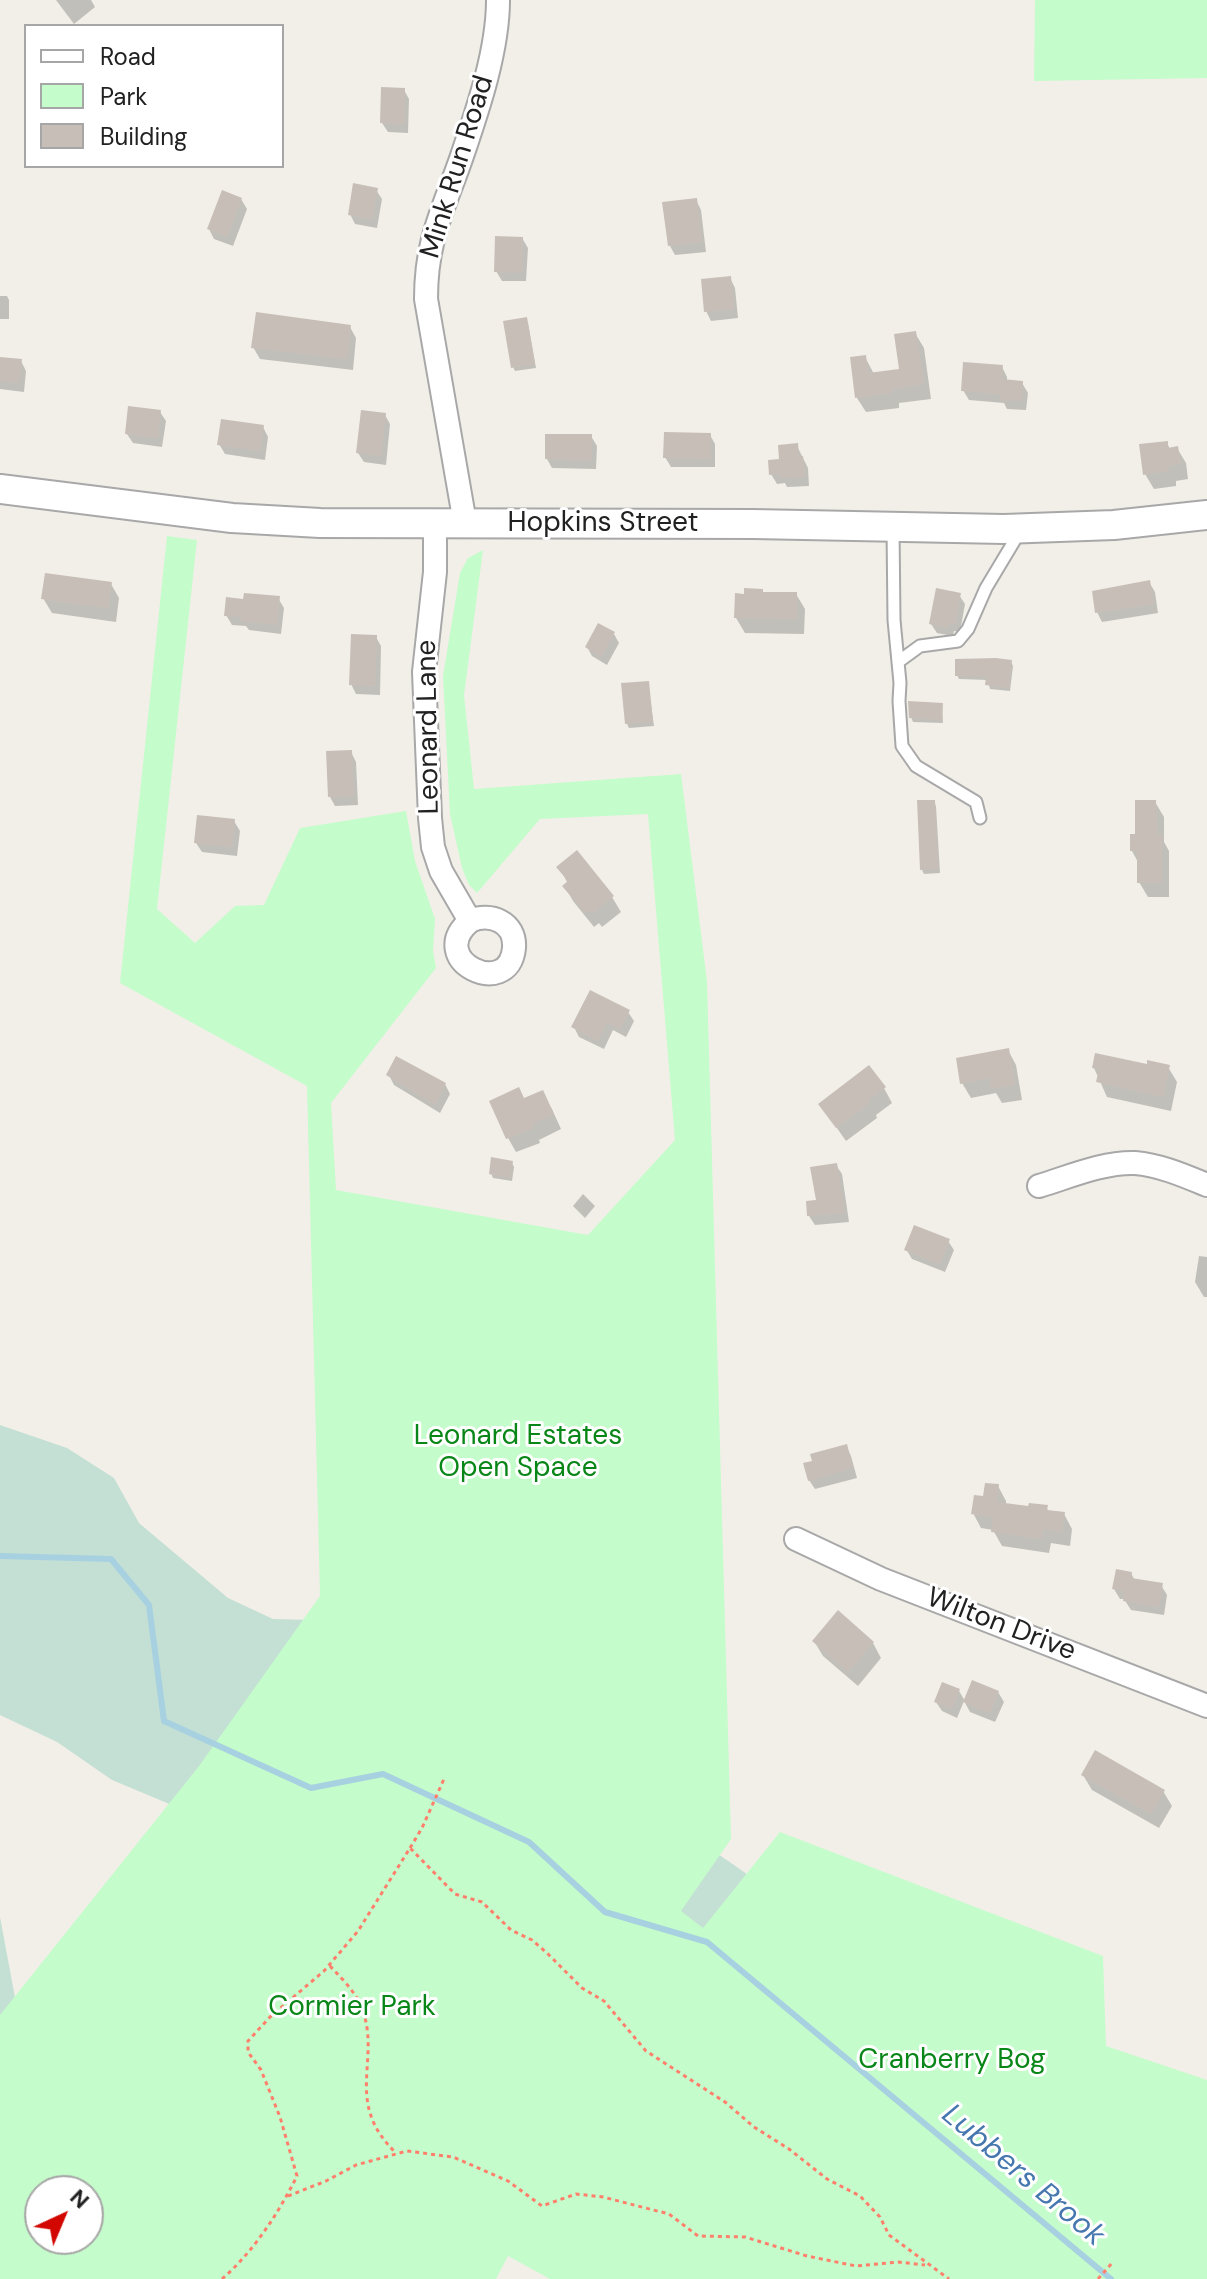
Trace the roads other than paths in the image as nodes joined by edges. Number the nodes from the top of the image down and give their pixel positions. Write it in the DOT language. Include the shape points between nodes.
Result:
graph roads {
  1 [pos="498,0"];
  2 [pos="0,489"];
  3 [pos="1207,515"];
  4 [pos="465,523"];
  5 [pos="435,524"];
  6 [pos="893,528"];
  7 [pos="1021,529"];
  8 [pos="898,662"];
  9 [pos="980,818"];
  10 [pos="470,921"];
  11 [pos="1207,1185"];
  12 [pos="1039,1186"];
  13 [pos="796,1539"];
  14 [pos="1207,1706"];
  1 -- 4 [label="street, Mink Run Road" via="492,51 462,157 433,232 426,279"];
  2 -- 5 [label="street, Hopkins Street" via="232,518"];
  3 -- 7 [label="street, Hopkins Street"];
  4 -- 5 [label="street, Hopkins Street"];
  4 -- 6 [label="street, Hopkins Street"];
  5 -- 10 [label="street, Leonard Lane" via="424,672 430,818 441,871"];
  6 -- 7 [label="street, Hopkins Street"];
  6 -- 8 [label="lane"];
  7 -- 8 [label="lane" via="958,641 920,646"];
  8 -- 9 [label="lane" via="902,746 916,766 976,802"];
  11 -- 12 [label="street" via="1136,1163 1093,1169"];
  13 -- 14 [label="street, Wilton Drive" via="881,1579"];
}
